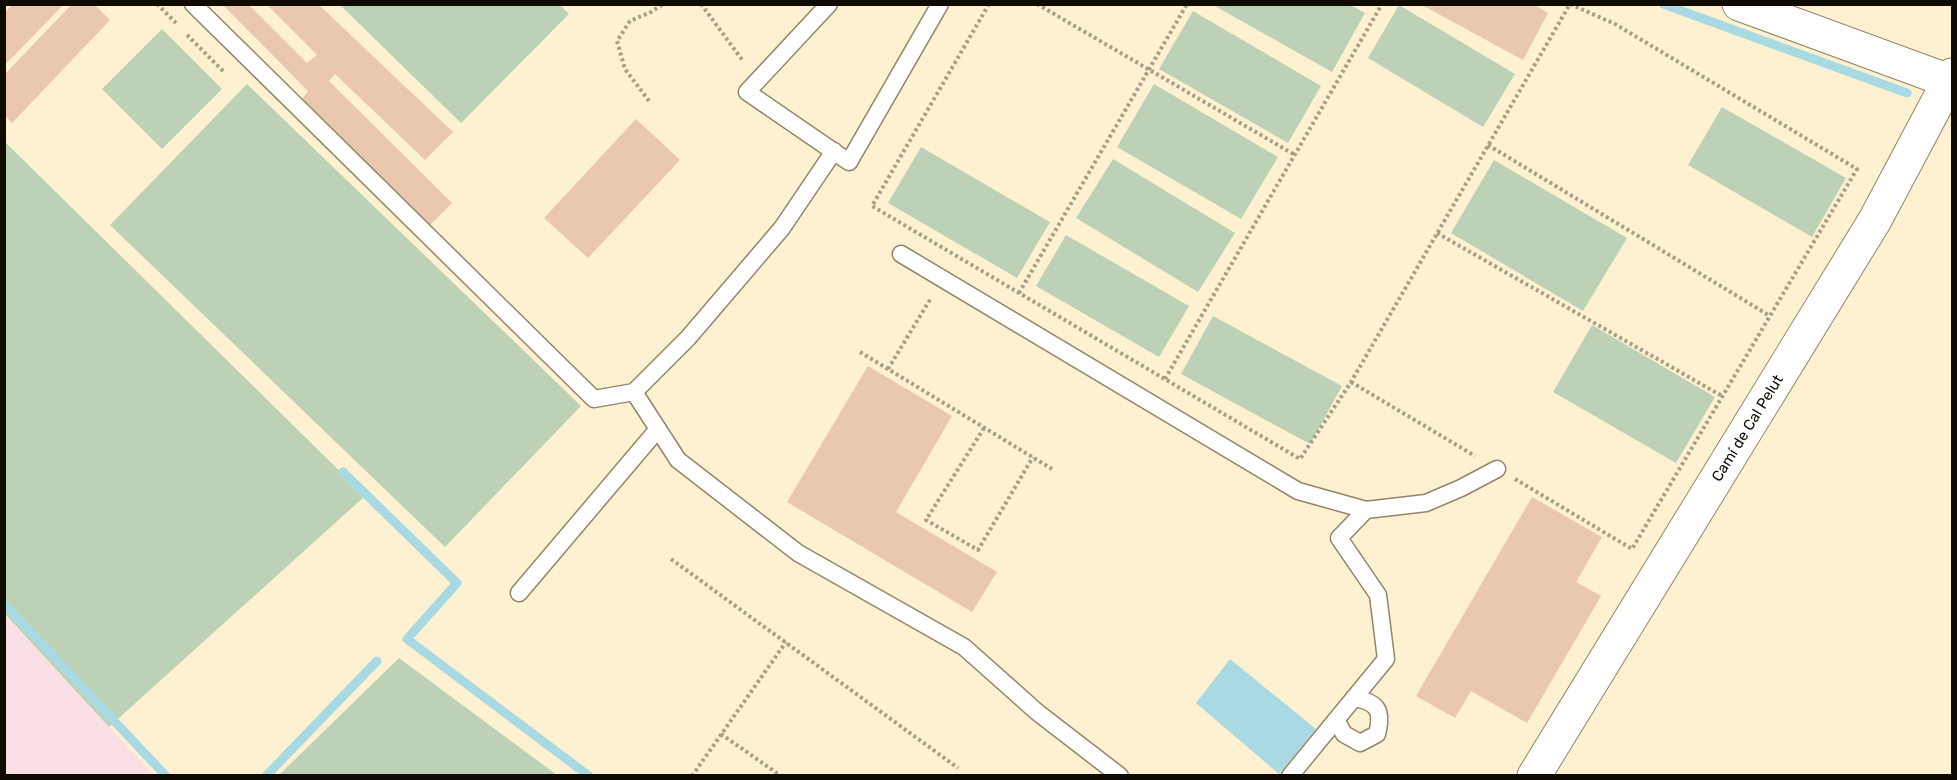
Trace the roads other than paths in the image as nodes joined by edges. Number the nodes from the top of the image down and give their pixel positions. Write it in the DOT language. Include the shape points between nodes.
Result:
graph roads {
  1 [pos="193,4"];
  2 [pos="829,4"];
  3 [pos="940,4"];
  4 [pos="1738,4"];
  5 [pos="1951,78"];
  6 [pos="834,152"];
  7 [pos="901,254"];
  8 [pos="634,392"];
  9 [pos="658,429"];
  10 [pos="1497,469"];
  11 [pos="1366,510"];
  12 [pos="519,593"];
  13 [pos="1354,698"];
  14 [pos="1336,720"];
  15 [pos="1120,776"];
  16 [pos="1290,776"];
  17 [pos="1534,776"];
  1 -- 8 [label="lane" via="594,399"];
  2 -- 6 [label="lane" via="747,92"];
  3 -- 6 [label="lane" via="849,162"];
  4 -- 5 [label="street"];
  5 -- 17 [label="street, Camí de Cal Pelut" via="1875,220"];
  6 -- 8 [label="lane" via="782,228 688,338"];
  7 -- 11 [label="lane" via="1298,492"];
  8 -- 9 [label="lane"];
  9 -- 12 [label="lane"];
  9 -- 15 [label="lane" via="678,460 798,553 964,647 1037,712"];
  10 -- 11 [label="lane" via="1426,503"];
  11 -- 13 [label="lane" via="1340,538 1378,594 1386,659"];
  13 -- 14 [label="lane"];
  13 -- 14 [label="lane" via="1376,707 1381,719 1377,734 1360,743 1344,734"];
  14 -- 16 [label="lane"];
}
